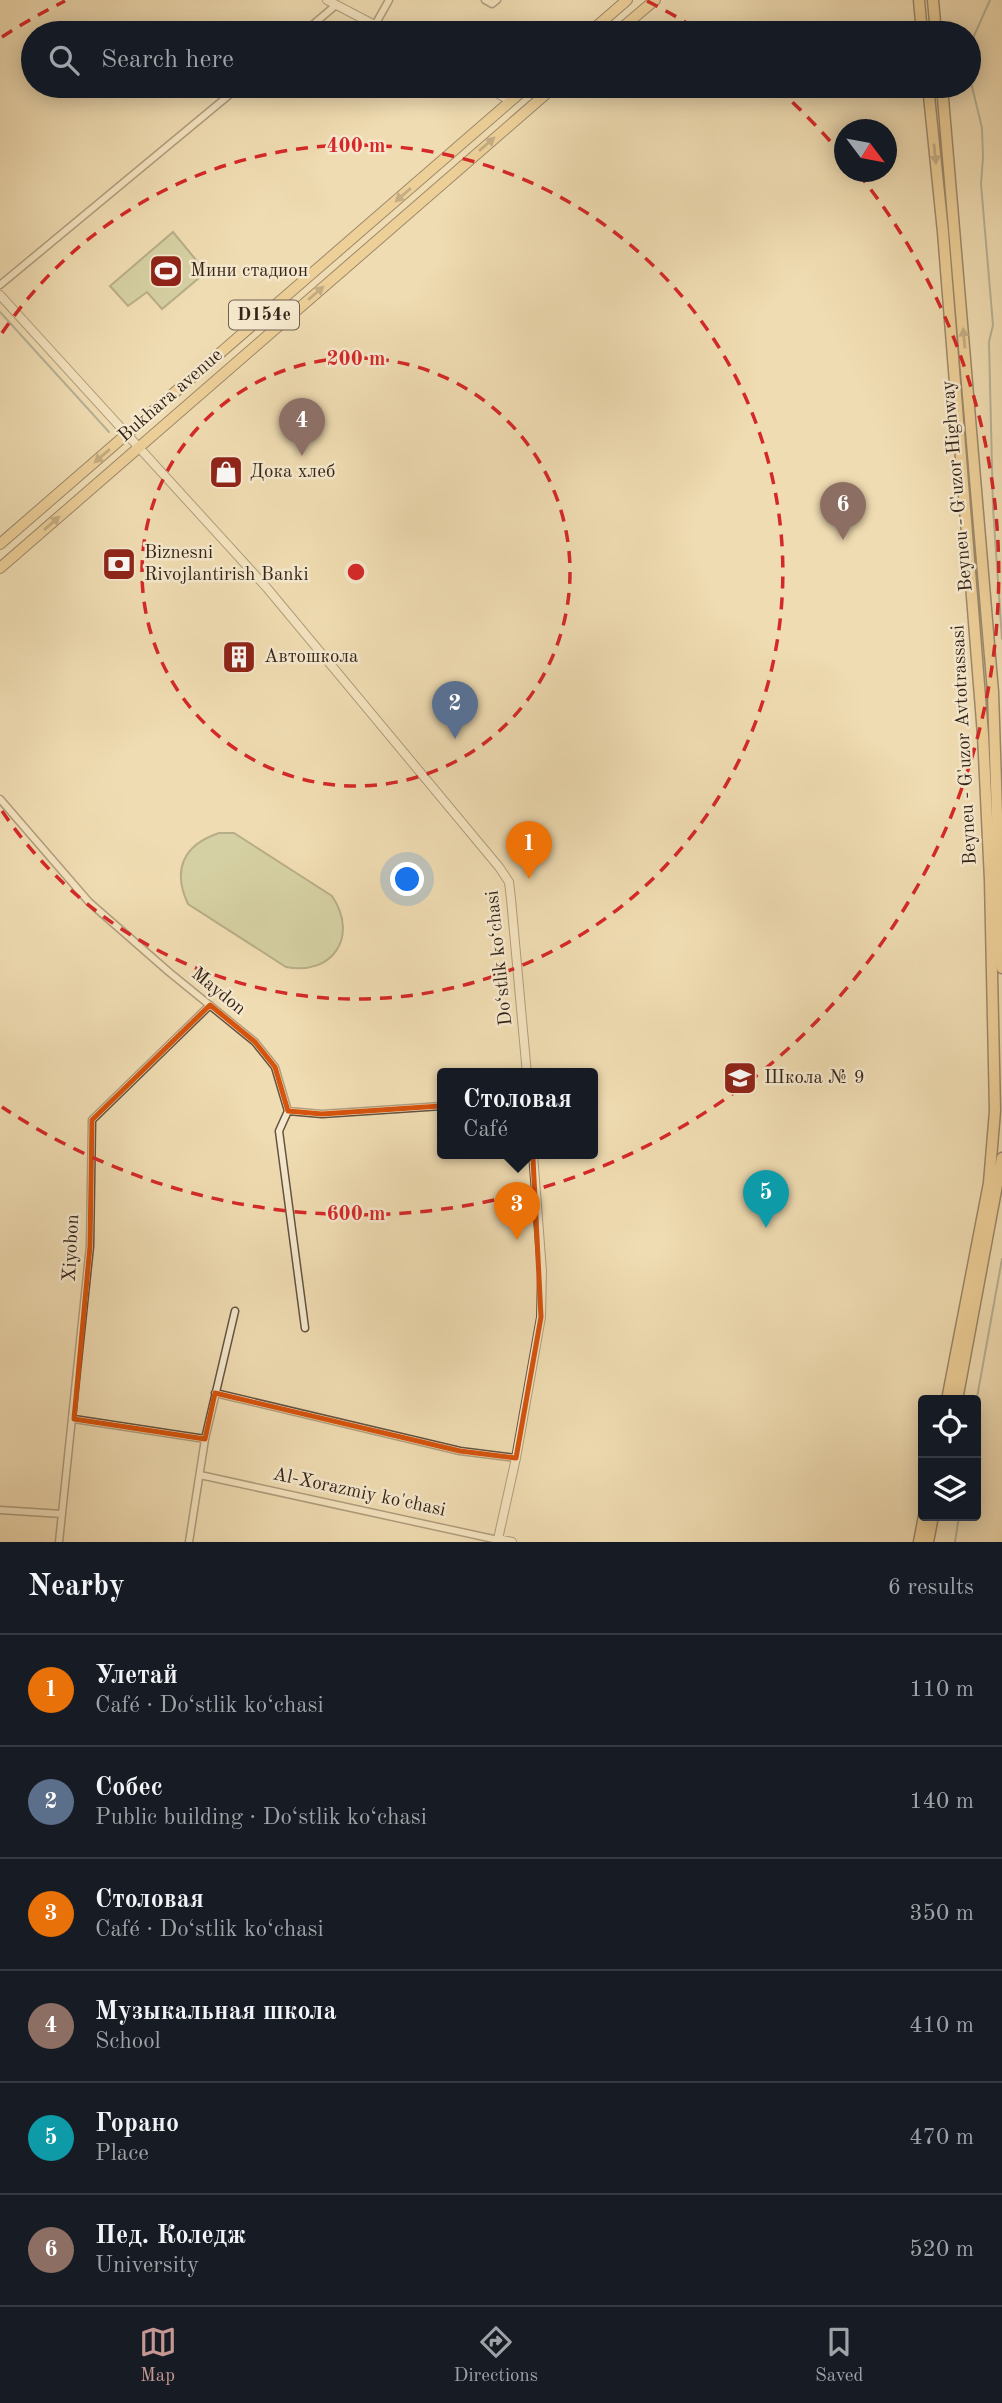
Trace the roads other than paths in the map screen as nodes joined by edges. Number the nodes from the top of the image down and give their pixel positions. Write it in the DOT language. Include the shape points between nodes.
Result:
graph roads {
  1 [pos="327,0"];
  2 [pos="390,0"];
  3 [pos="485,0"];
  4 [pos="496,0"];
  5 [pos="628,0"];
  6 [pos="655,0"];
  7 [pos="919,0"];
  8 [pos="933,0"];
  9 [pos="336,5"];
  10 [pos="317,21"];
  11 [pos="367,21"];
  12 [pos="377,21"];
  13 [pos="603,21"];
  14 [pos="630,21"];
  15 [pos="921,21"];
  16 [pos="935,21"];
  17 [pos="226,98"];
  18 [pos="506,98"];
  19 [pos="514,98"];
  20 [pos="541,98"];
  21 [pos="929,98"];
  22 [pos="943,98"];
  23 [pos="511,101"];
  24 [pos="0,285"];
  25 [pos="0,296"];
  26 [pos="127,435"];
  27 [pos="139,447"];
  28 [pos="0,544"];
  29 [pos="0,568"];
  30 [pos="0,799"];
  31 [pos="1002,968"];
  32 [pos="210,1005"];
  33 [pos="527,1068"];
  34 [pos="437,1105"];
  35 [pos="288,1111"];
  36 [pos="1002,1158"];
  37 [pos="533,1159"];
  38 [pos="235,1311"];
  39 [pos="305,1328"];
  40 [pos="215,1394"];
  41 [pos="948,1395"];
  42 [pos="958,1395"];
  43 [pos="74,1419"];
  44 [pos="205,1439"];
  45 [pos="516,1458"];
  46 [pos="200,1475"];
  47 [pos="0,1510"];
  48 [pos="62,1514"];
  49 [pos="924,1521"];
  50 [pos="932,1521"];
  51 [pos="498,1540"];
  52 [pos="59,1542"];
  53 [pos="189,1542"];
  54 [pos="512,1542"];
  55 [pos="919,1542"];
  56 [pos="928,1542"];
  1 -- 9 [label="street"];
  2 -- 12 [label="street"];
  3 -- 4 [label="street" via="492,4"];
  5 -- 13 [label="main road"];
  6 -- 14 [label="main road"];
  7 -- 15 [label="highway"];
  8 -- 16 [label="highway"];
  9 -- 10 [label="street"];
  9 -- 11 [label="street"];
  17 -- 24 [label="street"];
  18 -- 23 [label="street"];
  19 -- 23 [label="main road, Bukhara avenue / D154e"];
  27 -- 20 [label="main road, Bukhara avenue / D154e, one-way"];
  21 -- 41 [label="highway, Beyneu - G'uzor Avtotrassasi, one-way" via="983,735 995,1111 989,1183"];
  31 -- 22 [label="highway, Beyneu - G'uzor Highway, one-way" via="993,692"];
  23 -- 26 [label="main road, Bukhara avenue / D154e, one-way"];
  25 -- 26 [label="street, Do‘stlik ko‘chasi"];
  26 -- 27 [label="street, Do‘stlik ko‘chasi"];
  26 -- 28 [label="main road, Bukhara avenue / D154e, one-way"];
  29 -- 27 [label="main road, Bukhara avenue / D154e, one-way"];
  27 -- 33 [label="street, Do‘stlik ko‘chasi" via="267,587 509,882"];
  30 -- 32 [label="street, Maydon" via="89,902"];
  32 -- 35 [label="street, Maydon" via="256,1042 275,1067"];
  32 -- 43 [label="street, Xiyobon" via="92,1120 90,1246"];
  34 -- 35 [label="street" via="322,1114"];
  35 -- 39 [label="street" via="279,1131"];
  36 -- 42 [label="highway"];
  37 -- 45 [label="street" via="541,1317"];
  38 -- 40 [label="street"];
  40 -- 44 [label="street"];
  40 -- 45 [label="street" via="460,1451"];
  43 -- 44 [label="street"];
  43 -- 48 [label="street, Xiyobon"];
  44 -- 46 [label="street"];
  45 -- 51 [label="street"];
  46 -- 51 [label="street, Al-Xorazmiy ko'chasi"];
  46 -- 53 [label="street"];
  47 -- 48 [label="street"];
  48 -- 52 [label="street, Xiyobon"];
  49 -- 55 [label="highway"];
  50 -- 56 [label="highway"];
  51 -- 54 [label="street, Al-Xorazmiy ko'chasi"];
}
